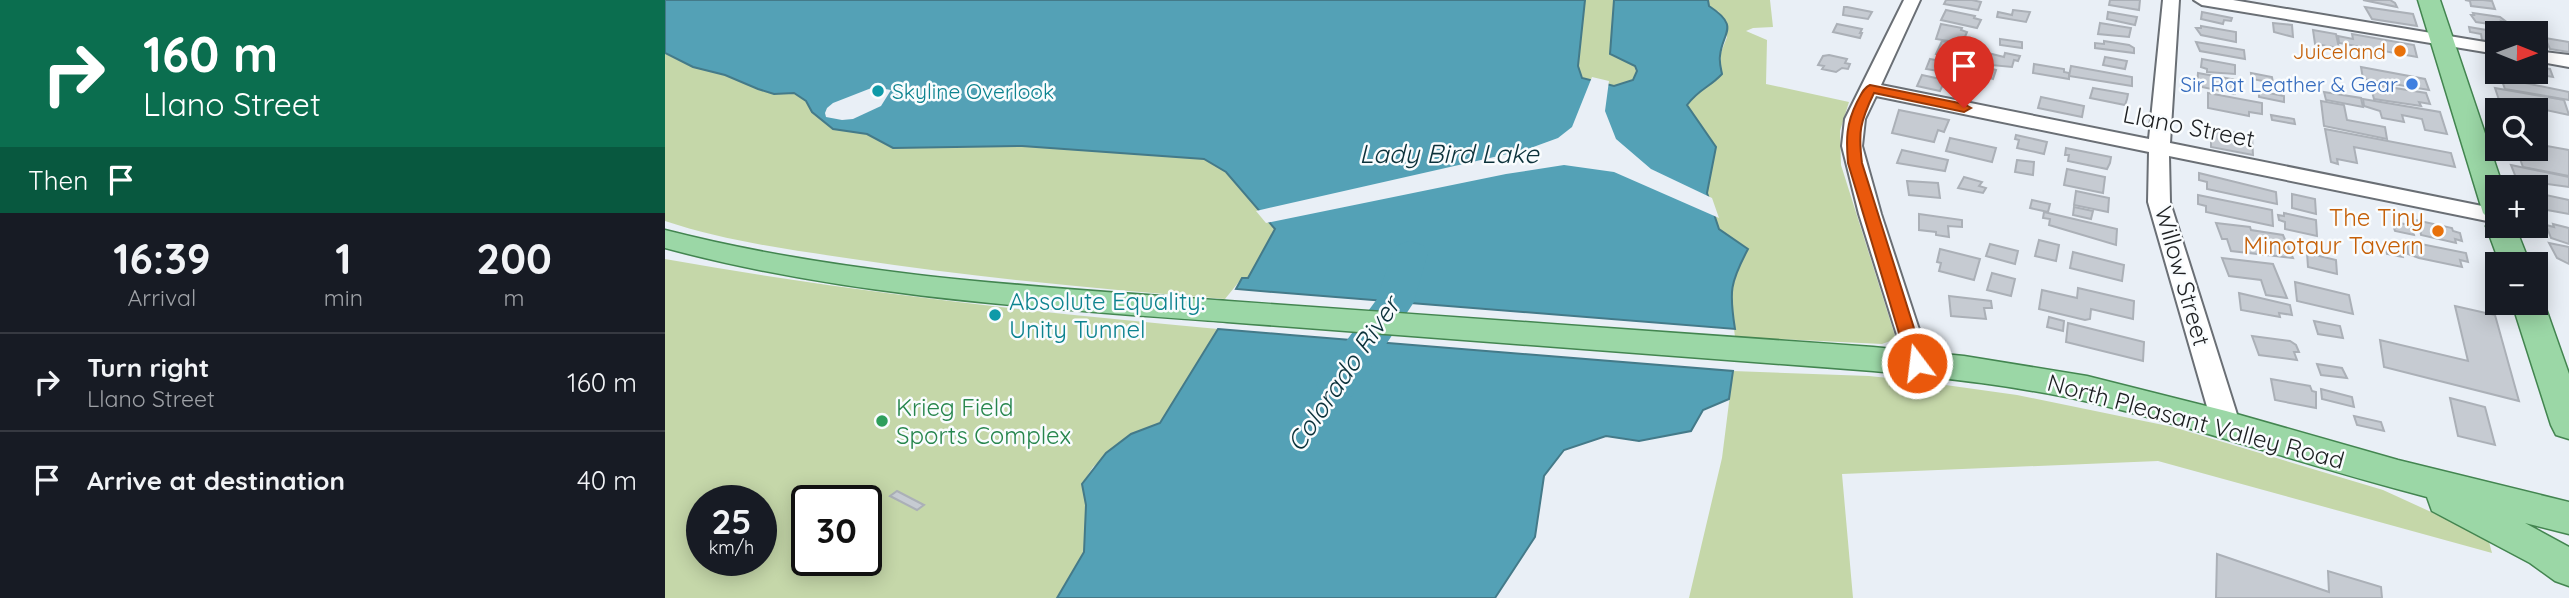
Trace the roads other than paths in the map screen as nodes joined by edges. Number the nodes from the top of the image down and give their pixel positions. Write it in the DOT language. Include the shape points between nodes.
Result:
graph roads {
  1 [pos="1912,0"];
  2 [pos="2171,0"];
  3 [pos="2202,0"];
  4 [pos="2429,0"];
  5 [pos="2441,40"];
  6 [pos="2485,47"];
  7 [pos="2548,58"];
  8 [pos="2569,61"];
  9 [pos="1870,89"];
  10 [pos="2159,147"];
  11 [pos="2485,178"];
  12 [pos="2485,213"];
  13 [pos="665,239"];
  14 [pos="2532,315"];
  15 [pos="1917,363"];
  16 [pos="2226,424"];
  17 [pos="2569,425"];
  18 [pos="2398,475"];
  19 [pos="2569,518"];
  20 [pos="2569,569"];
  1 -- 9 [label="street"];
  2 -- 10 [label="street, Willow Street"];
  3 -- 5 [label="street"];
  4 -- 5 [label="main road"];
  5 -- 6 [label="street"];
  5 -- 11 [label="main road"];
  7 -- 8 [label="street"];
  9 -- 10 [label="street, Llano Street"];
  9 -- 15 [label="street" via="1855,118 1852,146"];
  10 -- 12 [label="street, Llano Street"];
  10 -- 16 [label="street, Willow Street" via="2159,202 2165,229"];
  13 -- 15 [label="main road, North Pleasant Valley Road" via="885,281 1033,297"];
  14 -- 17 [label="main road"];
  15 -- 16 [label="main road, North Pleasant Valley Road" via="2087,389"];
  16 -- 18 [label="main road, North Pleasant Valley Road"];
  18 -- 19 [label="main road, North Pleasant Valley Road"];
  18 -- 20 [label="main road" via="2544,551"];
}
